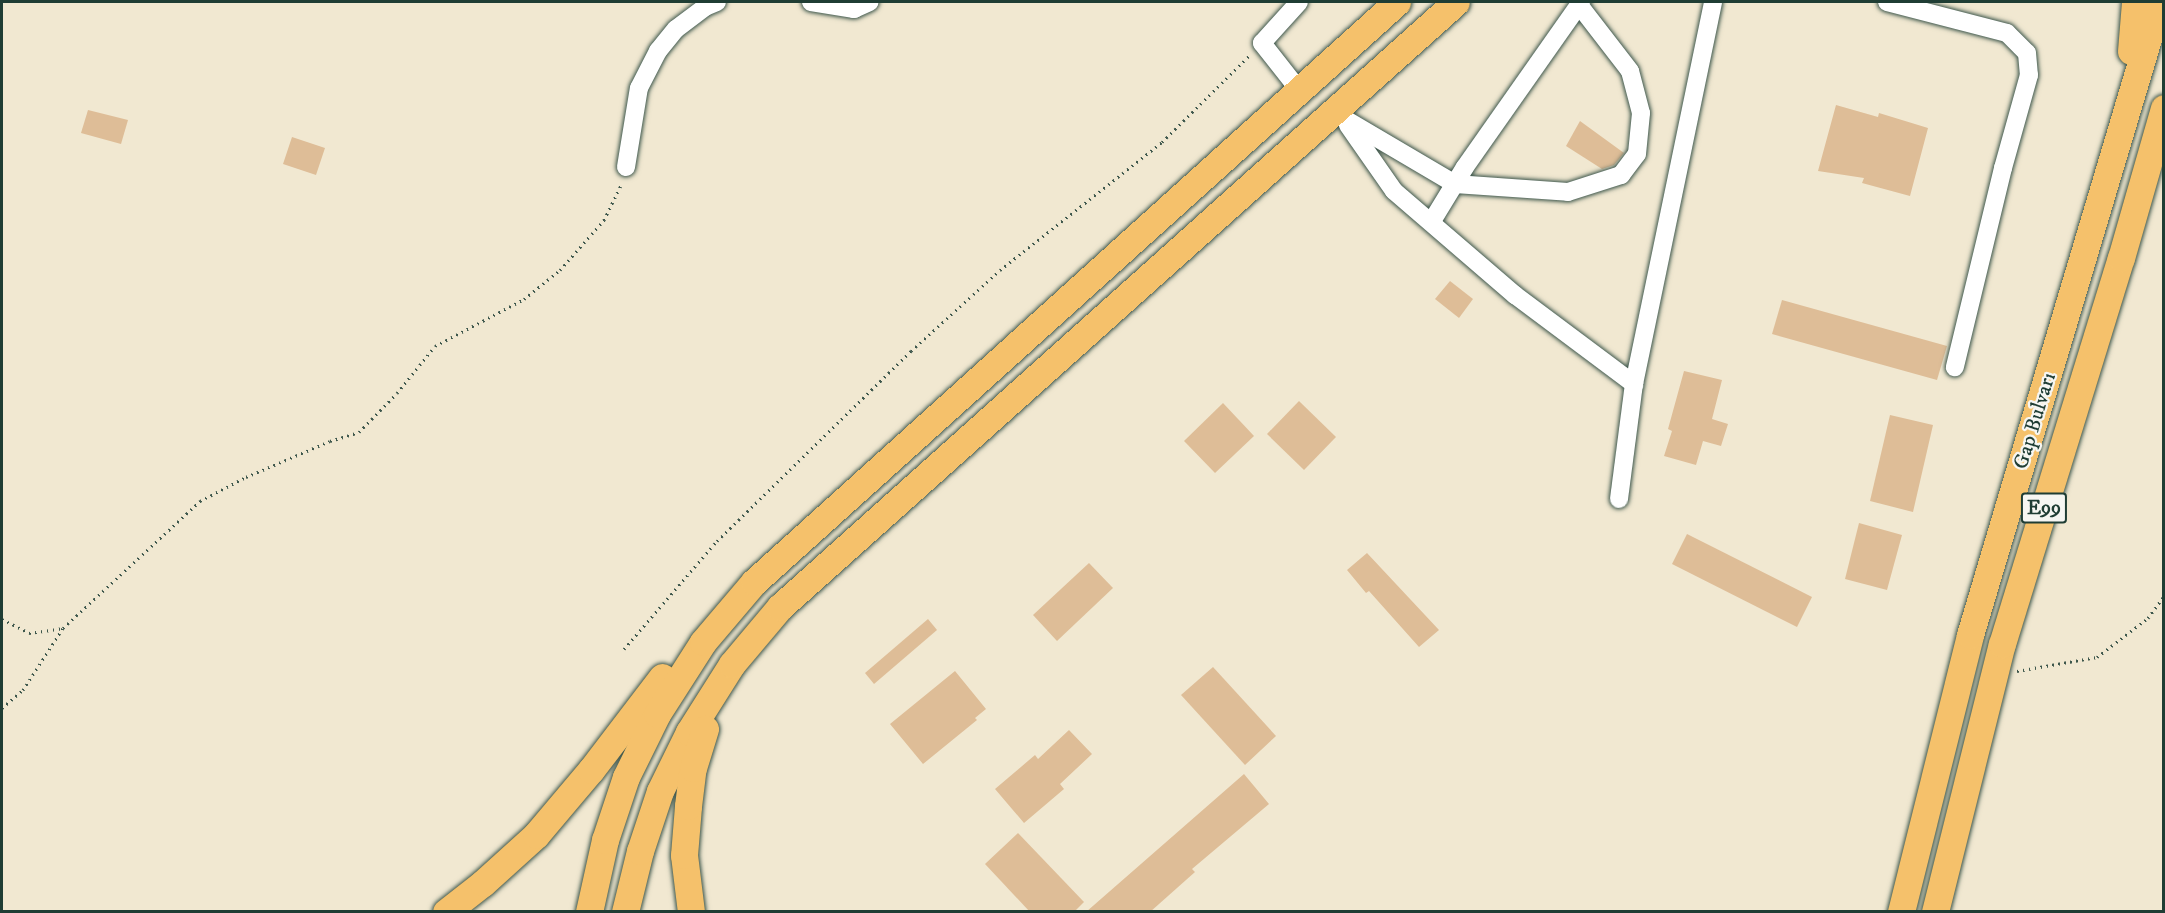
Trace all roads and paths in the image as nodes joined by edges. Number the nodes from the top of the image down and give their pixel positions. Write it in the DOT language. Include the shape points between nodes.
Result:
graph roads {
  1 [pos="717,2"];
  2 [pos="811,2"];
  3 [pos="870,2"];
  4 [pos="1299,2"];
  5 [pos="1397,2"];
  6 [pos="1456,2"];
  7 [pos="1713,2"];
  8 [pos="1887,2"];
  9 [pos="2135,2"];
  10 [pos="2159,2"];
  11 [pos="1580,3"];
  12 [pos="1262,43"];
  13 [pos="1299,90"];
  14 [pos="2163,108"];
  15 [pos="1340,113"];
  16 [pos="2163,130"];
  17 [pos="626,167"];
  18 [pos="1455,184"];
  19 [pos="1432,221"];
  20 [pos="2085,255"];
  21 [pos="2121,258"];
  22 [pos="1955,367"];
  23 [pos="1634,384"];
  24 [pos="849,495"];
  25 [pos="1619,499"];
  26 [pos="874,522"];
  27 [pos="2163,596"];
  28 [pos="2,619"];
  29 [pos="63,628"];
  30 [pos="624,648"];
  31 [pos="1996,667"];
  32 [pos="2,708"];
  33 [pos="446,912"];
  34 [pos="589,912"];
  35 [pos="625,912"];
  36 [pos="692,912"];
  37 [pos="1901,912"];
  38 [pos="1935,912"];
  1 -- 17 [label="street" via="676,29 658,51 639,88"];
  2 -- 3 [label="street" via="854,9"];
  4 -- 12 [label="street"];
  5 -- 13 [label="highway"];
  6 -- 15 [label="highway"];
  7 -- 23 [label="street"];
  8 -- 22 [label="street" via="2007,33 2027,53 2029,75"];
  9 -- 20 [label="highway" via="2130,65"];
  10 -- 20 [label="highway, Gap Bulvarı / E99"];
  11 -- 18 [label="street"];
  11 -- 18 [label="street" via="1630,71 1641,113 1637,154 1621,175 1568,192"];
  12 -- 13 [label="street"];
  12 -- 30 [label="path" via="1162,142 1000,270 911,351 717,541"];
  13 -- 24 [label="highway"];
  14 -- 21 [label="highway, Gap Bulvarı / E99"];
  15 -- 18 [label="street"];
  15 -- 19 [label="street" via="1394,191"];
  15 -- 26 [label="highway"];
  16 -- 21 [label="highway"];
  17 -- 29 [label="path" via="620,192 604,220 560,270 524,298 435,346 359,432 257,472 200,501"];
  18 -- 19 [label="street"];
  19 -- 23 [label="street" via="1515,295"];
  20 -- 37 [label="highway, Gap Bulvarı / E99" via="1970,635"];
  21 -- 31 [label="highway, Gap Bulvarı / E99"];
  23 -- 25 [label="street"];
  24 -- 33 [label="highway" via="750,578 693,637 536,835"];
  24 -- 34 [label="highway" via="754,582 703,642 657,714 626,777 605,840"];
  26 -- 35 [label="highway" via="780,607 726,673 689,732 660,791"];
  26 -- 36 [label="highway" via="754,649 723,693 705,729 693,768 684,855"];
  27 -- 31 [label="path" via="2148,618 2097,657 2021,672"];
  28 -- 29 [label="path" via="29,633"];
  29 -- 32 [label="path" via="24,690"];
  31 -- 38 [label="highway, Gap Bulvarı / E99"];
}
